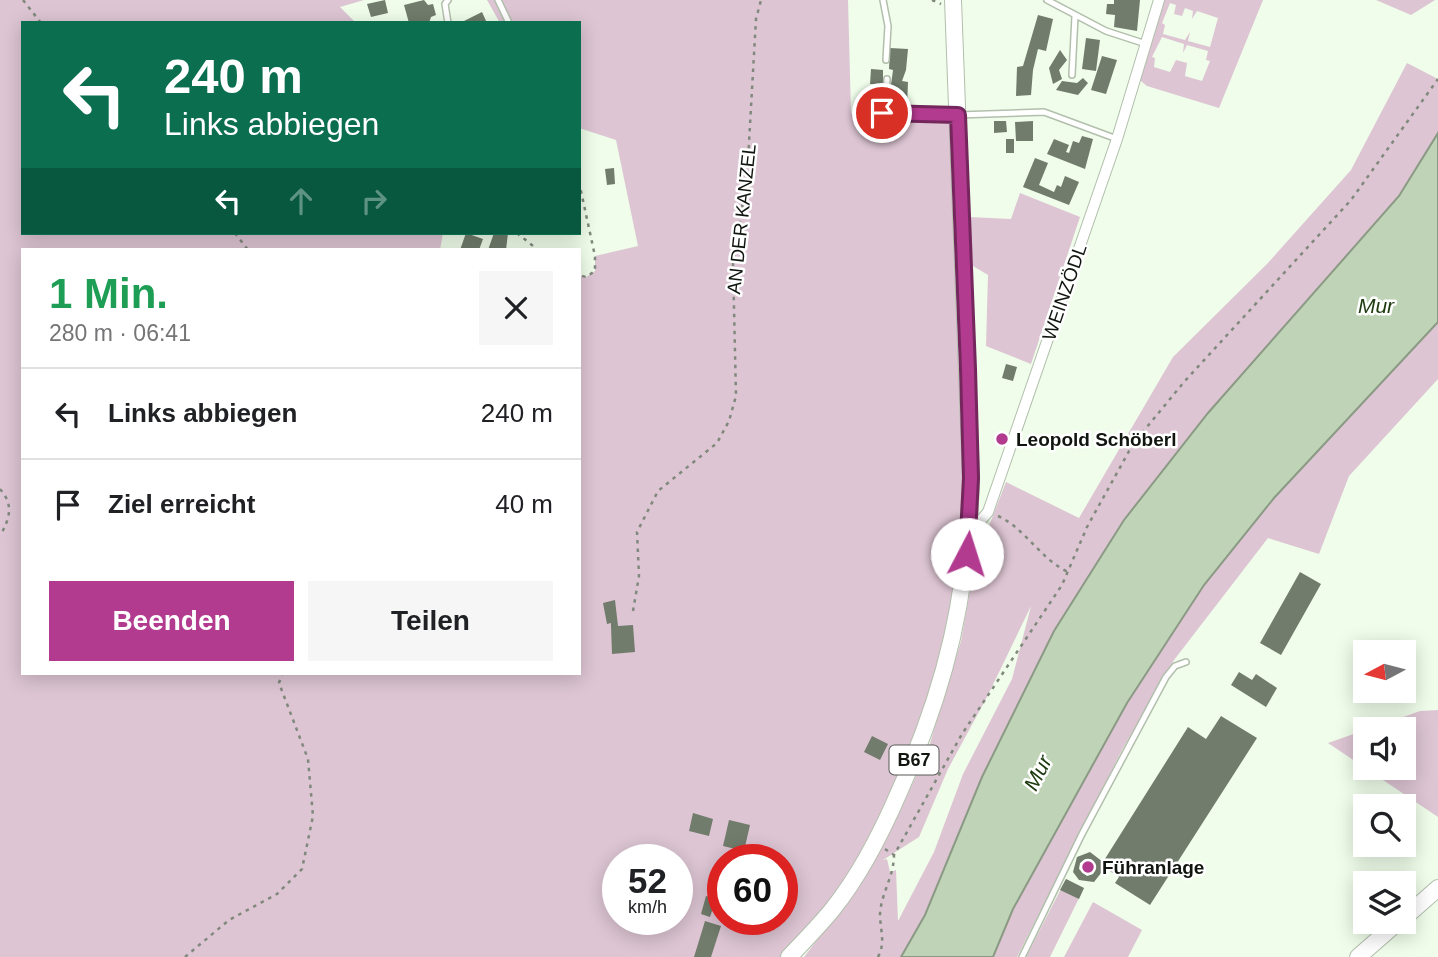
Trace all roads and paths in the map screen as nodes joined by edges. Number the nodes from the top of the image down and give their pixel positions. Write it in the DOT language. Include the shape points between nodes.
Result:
graph roads {
  1 [pos="23,0"];
  2 [pos="448,0"];
  3 [pos="498,0"];
  4 [pos="761,0"];
  5 [pos="883,0"];
  6 [pos="932,0"];
  7 [pos="1047,0"];
  8 [pos="1159,0"];
  9 [pos="945,1"];
  10 [pos="1074,16"];
  11 [pos="39,21"];
  12 [pos="448,21"];
  13 [pos="508,21"];
  14 [pos="1146,44"];
  15 [pos="886,60"];
  16 [pos="1072,75"];
  17 [pos="887,79"];
  18 [pos="1438,79"];
  19 [pos="905,112"];
  20 [pos="884,113"];
  21 [pos="958,115"];
  22 [pos="890,131"];
  23 [pos="1117,139"];
  24 [pos="581,191"];
  25 [pos="519,235"];
  26 [pos="536,248"];
  27 [pos="581,276"];
  28 [pos="0,489"];
  29 [pos="988,512"];
  30 [pos="970,533"];
  31 [pos="0,536"];
  32 [pos="1068,572"];
  33 [pos="633,611"];
  34 [pos="1186,662"];
  35 [pos="282,675"];
  36 [pos="877,842"];
  37 [pos="894,855"];
  38 [pos="1438,888"];
  39 [pos="1416,907"];
  40 [pos="1384,934"];
  41 [pos="184,957"];
  42 [pos="789,957"];
  43 [pos="878,957"];
  44 [pos="1022,957"];
  45 [pos="1358,957"];
  1 -- 11 [label="path"];
  2 -- 12 [label="lane"];
  3 -- 13 [label="lane"];
  4 -- 33 [label="path, AN DER KANZEL" via="747,178 733,264 736,396 717,443 658,491 637,532 639,576"];
  5 -- 15 [label="lane" via="888,26"];
  6 -- 9 [label="path"];
  7 -- 10 [label="lane"];
  8 -- 14 [label="street, WEINZÖDL"];
  9 -- 21 [label="main road, B67"];
  10 -- 14 [label="lane"];
  10 -- 16 [label="lane"];
  14 -- 23 [label="street, WEINZÖDL"];
  17 -- 20 [label="lane"];
  18 -- 32 [label="path" via="1351,200 1133,444"];
  19 -- 20 [label="lane"];
  19 -- 21 [label="lane"];
  19 -- 22 [label="lane"];
  20 -- 22 [label="lane"];
  20 -- 22 [label="lane" via="873,120 871,131 877,139"];
  21 -- 23 [label="lane" via="1044,113"];
  21 -- 30 [label="main road, B67"];
  23 -- 29 [label="street, WEINZÖDL"];
  24 -- 27 [label="path" via="596,271"];
  25 -- 26 [label="path"];
  28 -- 31 [label="path" via="10,501"];
  29 -- 30 [label="street, WEINZÖDL"];
  29 -- 32 [label="path" via="1009,521 1054,565"];
  30 -- 36 [label="main road, B67" via="946,674"];
  32 -- 37 [label="path" via="962,734"];
  34 -- 44 [label="lane" via="1166,677"];
  35 -- 41 [label="path" via="279,682 308,759 313,816 302,869 277,894 229,920"];
  36 -- 37 [label="path"];
  36 -- 42 [label="main road, B67" via="833,909"];
  37 -- 43 [label="path" via="880,911 883,947"];
  38 -- 39 [label="main road"];
  40 -- 45 [label="main road"];
}
